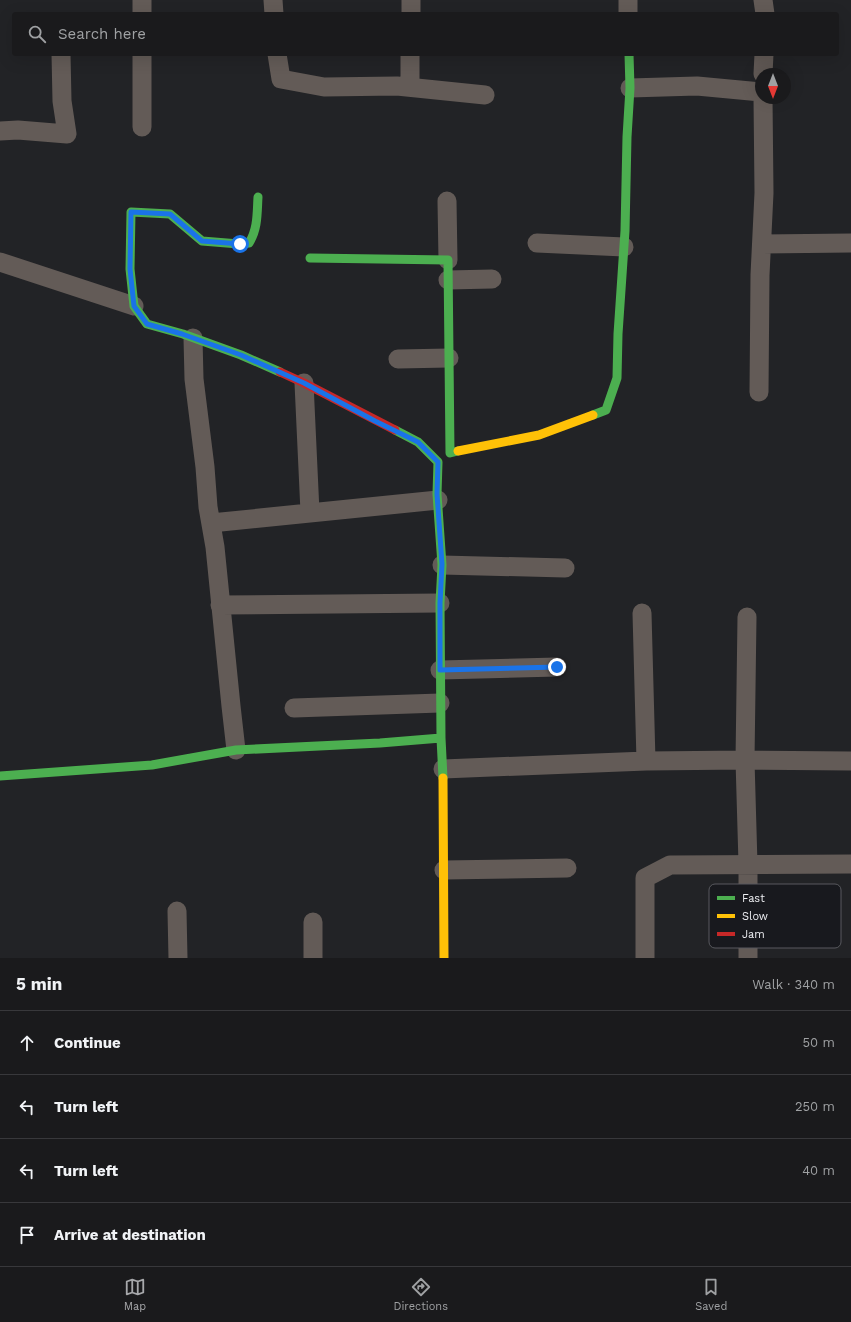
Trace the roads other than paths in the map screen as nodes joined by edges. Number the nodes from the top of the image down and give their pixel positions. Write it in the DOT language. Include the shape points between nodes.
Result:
graph roads {
  1 [pos="142,0"];
  2 [pos="273,0"];
  3 [pos="411,0"];
  4 [pos="628,0"];
  5 [pos="763,0"];
  6 [pos="142,12"];
  7 [pos="274,12"];
  8 [pos="411,12"];
  9 [pos="628,12"];
  10 [pos="765,12"];
  11 [pos="61,56"];
  12 [pos="142,56"];
  13 [pos="278,56"];
  14 [pos="410,56"];
  15 [pos="630,56"];
  16 [pos="764,56"];
  17 [pos="763,68"];
  18 [pos="410,87"];
  19 [pos="630,88"];
  20 [pos="755,91"];
  21 [pos="485,95"];
  22 [pos="762,104"];
  23 [pos="142,127"];
  24 [pos="0,131"];
  25 [pos="258,197"];
  26 [pos="447,201"];
  27 [pos="537,243"];
  28 [pos="851,243"];
  29 [pos="762,244"];
  30 [pos="624,247"];
  31 [pos="310,258"];
  32 [pos="448,260"];
  33 [pos="0,262"];
  34 [pos="492,278"];
  35 [pos="448,280"];
  36 [pos="134,306"];
  37 [pos="193,338"];
  38 [pos="449,358"];
  39 [pos="398,359"];
  40 [pos="304,383"];
  41 [pos="759,392"];
  42 [pos="444,457"];
  43 [pos="438,500"];
  44 [pos="310,512"];
  45 [pos="211,523"];
  46 [pos="442,564"];
  47 [pos="565,568"];
  48 [pos="440,603"];
  49 [pos="220,605"];
  50 [pos="642,613"];
  51 [pos="747,617"];
  52 [pos="557,667"];
  53 [pos="440,670"];
  54 [pos="440,703"];
  55 [pos="294,708"];
  56 [pos="441,738"];
  57 [pos="236,750"];
  58 [pos="745,760"];
  59 [pos="646,761"];
  60 [pos="851,761"];
  61 [pos="443,769"];
  62 [pos="0,776"];
  63 [pos="748,864"];
  64 [pos="851,864"];
  65 [pos="567,868"];
  66 [pos="444,870"];
  67 [pos="748,884"];
  68 [pos="177,911"];
  69 [pos="313,922"];
  70 [pos="178,958"];
  71 [pos="313,958"];
  72 [pos="444,958"];
  73 [pos="645,958"];
  1 -- 6 [label="street"];
  2 -- 7 [label="street"];
  3 -- 8 [label="street"];
  4 -- 9 [label="street"];
  5 -- 10 [label="street"];
  11 -- 24 [label="street" via="62,101 67,134"];
  12 -- 23 [label="street"];
  13 -- 18 [label="street" via="281,79 324,87"];
  14 -- 18 [label="street"];
  15 -- 19 [label="street"];
  16 -- 17 [label="street"];
  18 -- 21 [label="street"];
  19 -- 20 [label="street" via="697,86"];
  19 -- 30 [label="street"];
  22 -- 29 [label="street"];
  25 -- 36 [label="street" via="257,222 254,237 249,243 202,241 170,214 131,212 130,269"];
  26 -- 32 [label="street"];
  27 -- 30 [label="street"];
  28 -- 29 [label="street"];
  29 -- 41 [label="street"];
  30 -- 42 [label="street" via="617,378 606,410 540,435"];
  31 -- 32 [label="street"];
  32 -- 35 [label="street"];
  33 -- 36 [label="street"];
  34 -- 35 [label="street"];
  35 -- 38 [label="street"];
  36 -- 37 [label="street" via="147,324"];
  37 -- 40 [label="street" via="241,355"];
  37 -- 45 [label="street" via="194,379"];
  38 -- 39 [label="street"];
  38 -- 42 [label="street"];
  40 -- 42 [label="street"];
  40 -- 44 [label="street"];
  42 -- 43 [label="street"];
  43 -- 44 [label="street"];
  43 -- 46 [label="street"];
  44 -- 45 [label="street"];
  45 -- 49 [label="street"];
  46 -- 47 [label="street"];
  46 -- 48 [label="street"];
  48 -- 49 [label="street"];
  48 -- 53 [label="street"];
  49 -- 57 [label="street"];
  50 -- 59 [label="street"];
  51 -- 58 [label="street"];
  52 -- 53 [label="street"];
  53 -- 54 [label="street"];
  54 -- 55 [label="street"];
  54 -- 56 [label="street"];
  56 -- 57 [label="street"];
  56 -- 61 [label="street"];
  57 -- 62 [label="street" via="152,765"];
  58 -- 59 [label="street"];
  58 -- 60 [label="street"];
  58 -- 63 [label="street"];
  59 -- 61 [label="street"];
  61 -- 66 [label="street"];
  63 -- 64 [label="street"];
  63 -- 67 [label="street"];
  63 -- 73 [label="street" via="670,865 645,878"];
  65 -- 66 [label="street"];
  66 -- 72 [label="street"];
  68 -- 70 [label="street"];
  69 -- 71 [label="street"];
}
